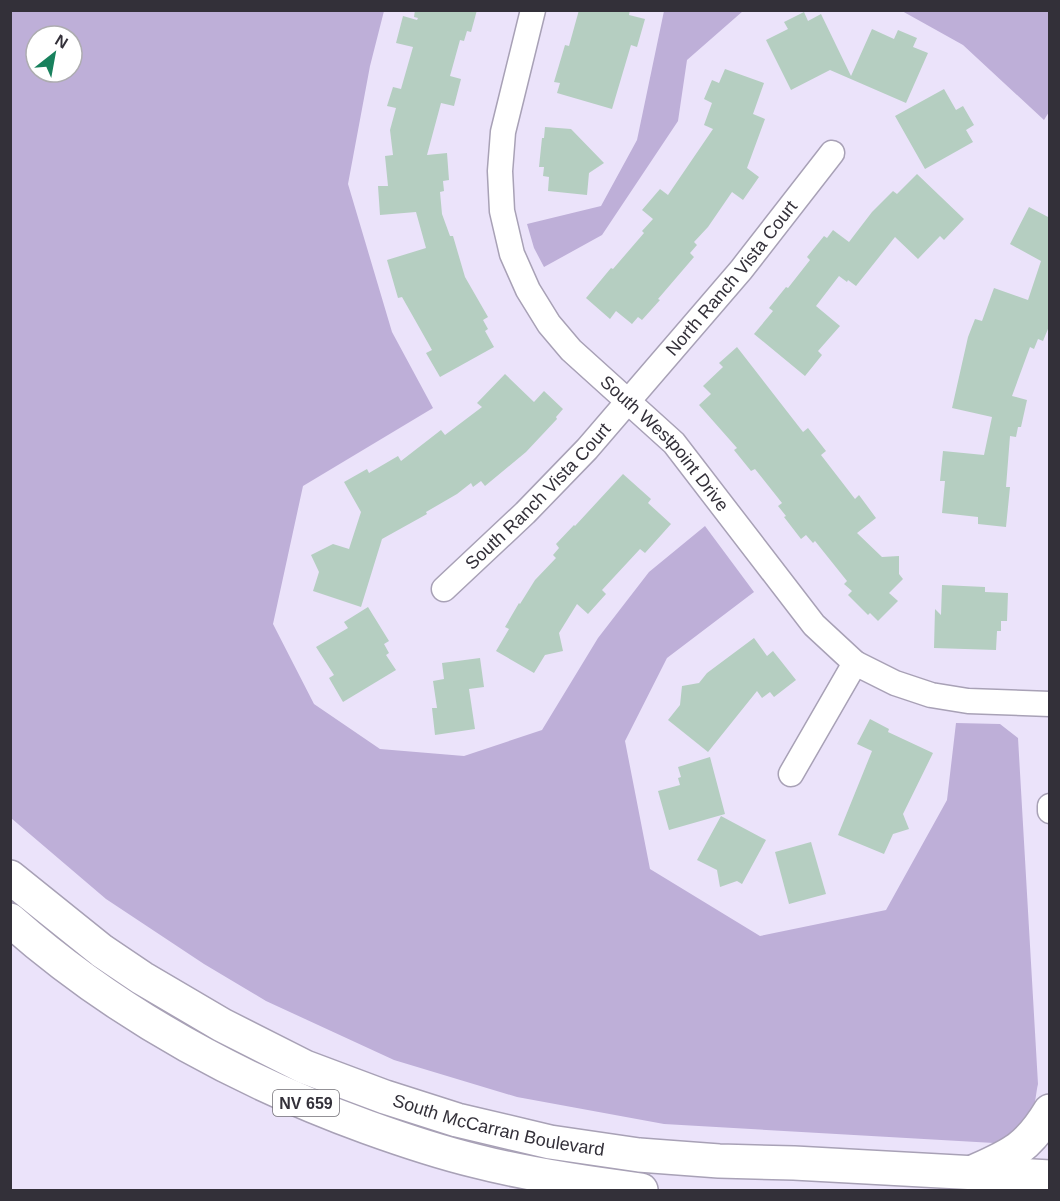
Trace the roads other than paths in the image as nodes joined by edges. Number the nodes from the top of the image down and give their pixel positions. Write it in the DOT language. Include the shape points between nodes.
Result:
graph roads {
  1 [pos="533,10"];
  2 [pos="832,153"];
  3 [pos="628,402"];
  4 [pos="444,589"];
  5 [pos="855,663"];
  6 [pos="1050,704"];
  7 [pos="791,774"];
  8 [pos="1050,806"];
  9 [pos="1050,811"];
  10 [pos="10,877"];
  11 [pos="10,920"];
  12 [pos="1050,1112"];
  13 [pos="970,1173"];
  14 [pos="1050,1177"];
  15 [pos="642,1191"];
  1 -- 3 [label="street, South Westpoint Drive" via="503,132 502,211 512,254 549,324 571,350"];
  2 -- 3 [label="street, North Ranch Vista Court" via="741,270"];
  3 -- 4 [label="street, South Ranch Vista Court" via="525,513"];
  3 -- 5 [label="street, South Westpoint Drive" via="674,443 814,626"];
  5 -- 6 [label="street, South Westpoint Drive" via="931,695 968,701"];
  5 -- 7 [label="street"];
  8 -- 9 [label="street"];
  10 -- 13 [label="main road, South McCarran Boulevard / NV 659" via="102,951 222,1025 305,1066 457,1120 550,1142 639,1155"];
  11 -- 15 [label="main road, South McCarran Boulevard / NV 659" via="106,994 179,1040 264,1085 336,1116 475,1161"];
  12 -- 13 [label="main road" via="1029,1141 1010,1155"];
  13 -- 14 [label="main road, South McCarran Boulevard / NV 659"];
}
